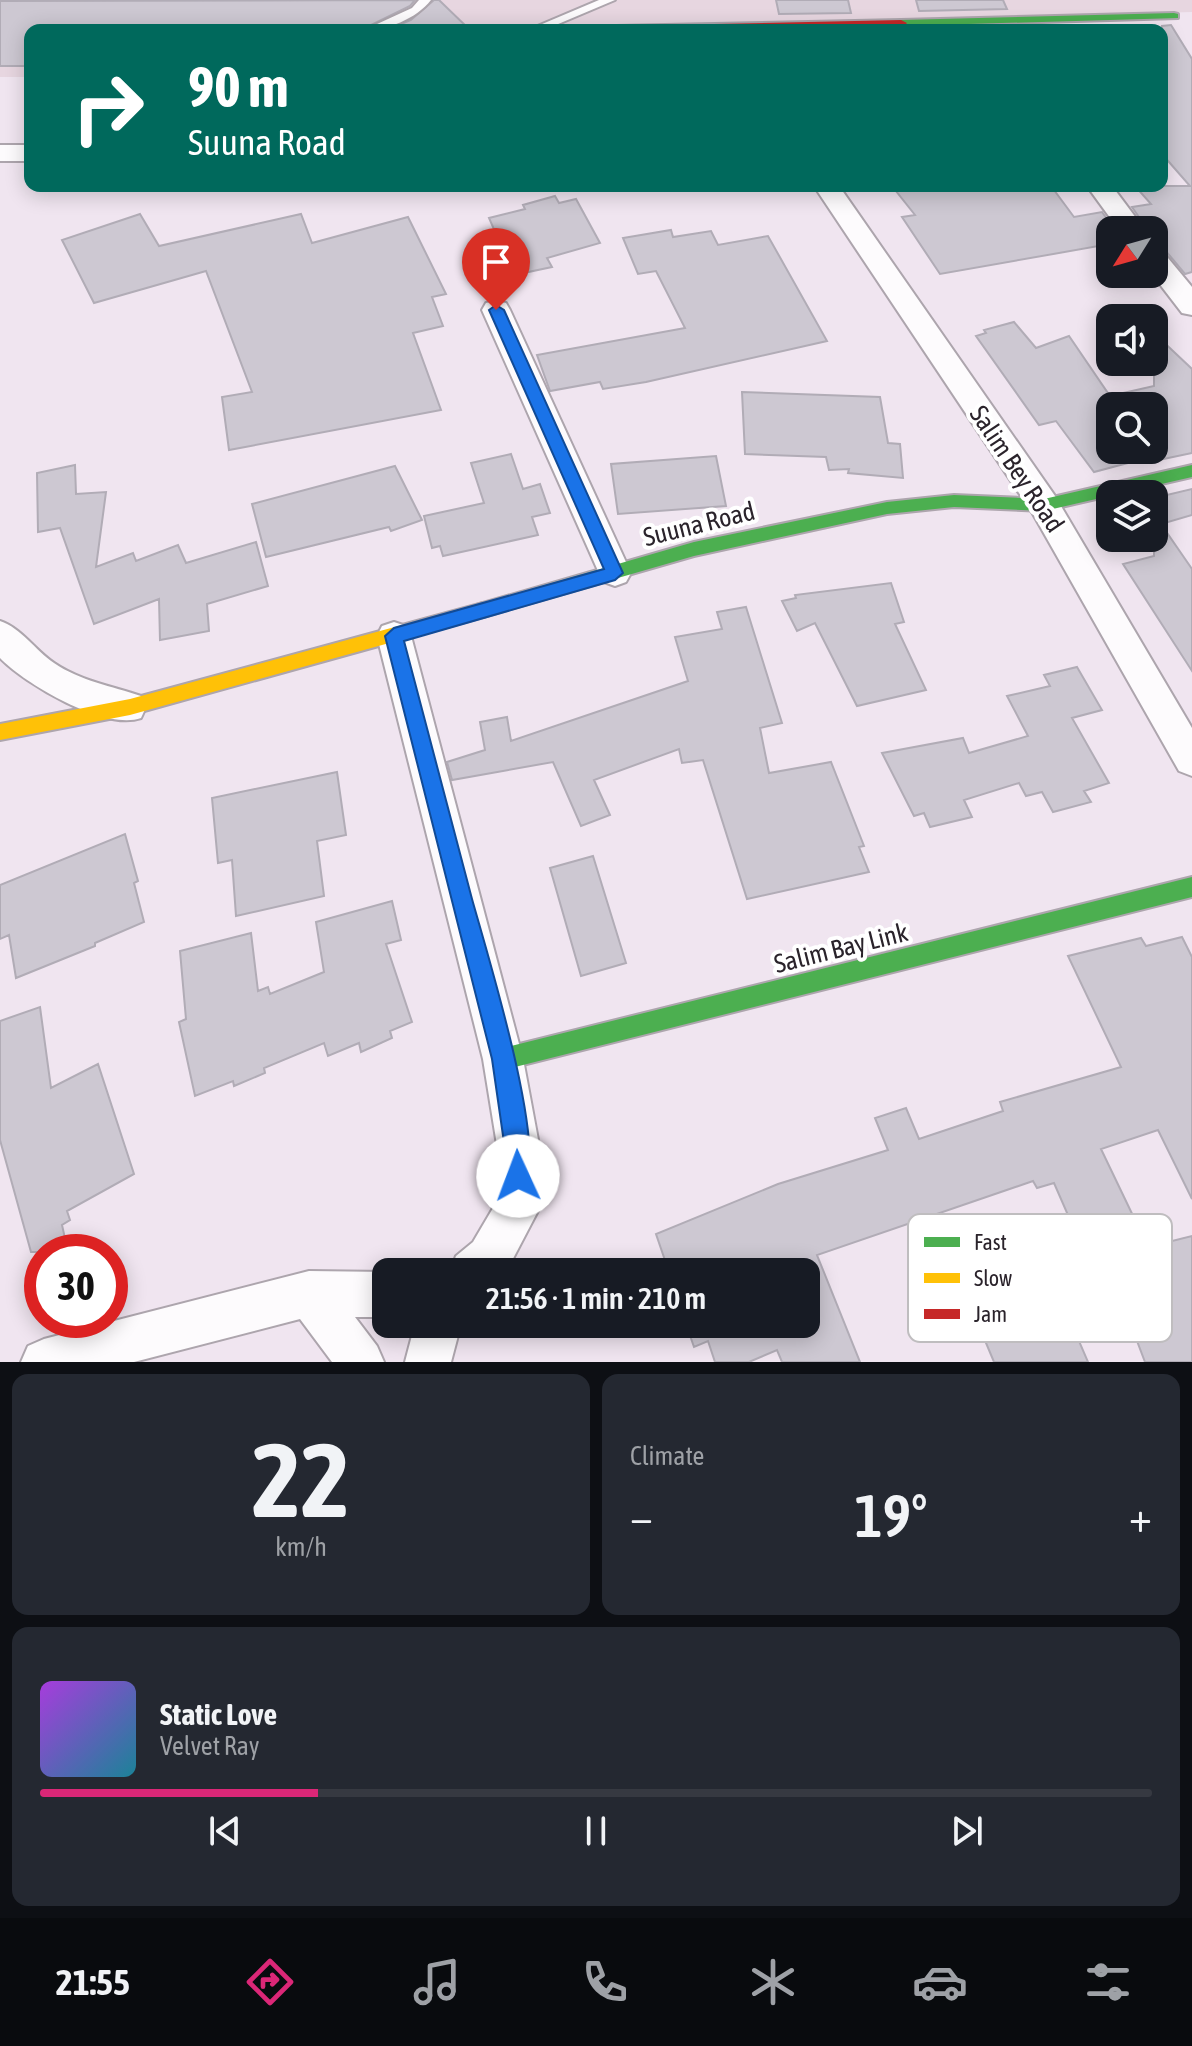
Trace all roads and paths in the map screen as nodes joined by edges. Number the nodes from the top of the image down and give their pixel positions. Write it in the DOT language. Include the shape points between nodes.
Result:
graph roads {
  1 [pos="425,0"];
  2 [pos="609,0"];
  3 [pos="1174,16"];
  4 [pos="384,24"];
  5 [pos="549,24"];
  6 [pos="855,24"];
  7 [pos="0,153"];
  8 [pos="24,153"];
  9 [pos="830,192"];
  10 [pos="1104,192"];
  11 [pos="1122,216"];
  12 [pos="1168,276"];
  13 [pos="1192,306"];
  14 [pos="496,310"];
  15 [pos="1192,471"];
  16 [pos="1044,505"];
  17 [pos="615,573"];
  18 [pos="0,635"];
  19 [pos="394,636"];
  20 [pos="130,707"];
  21 [pos="0,732"];
  22 [pos="1192,760"];
  23 [pos="1192,887"];
  24 [pos="503,1059"];
  25 [pos="489,1258"];
  26 [pos="309,1294"];
  27 [pos="372,1294"];
  28 [pos="434,1338"];
  29 [pos="44,1362"];
  30 [pos="361,1362"];
  31 [pos="428,1362"];
  1 -- 4 [label="lane" via="416,10"];
  2 -- 5 [label="lane"];
  3 -- 6 [label="street"];
  7 -- 8 [label="street"];
  9 -- 16 [label="street, Salim Bey Road"];
  10 -- 11 [label="street"];
  12 -- 13 [label="street"];
  14 -- 17 [label="street"];
  15 -- 16 [label="street, Suuna Road"];
  16 -- 17 [label="street, Suuna Road" via="954,501 887,508 694,549"];
  16 -- 22 [label="street, Salim Bey Road"];
  17 -- 19 [label="street, Suuna Road"];
  18 -- 20 [label="street" via="24,663 67,689"];
  19 -- 20 [label="street, Suuna Road"];
  19 -- 24 [label="street"];
  20 -- 21 [label="street, Suuna Road"];
  23 -- 24 [label="street, Salim Bay Link"];
  24 -- 25 [label="street" via="518,1145 518,1207"];
  26 -- 27 [label="street"];
  26 -- 29 [label="street"];
  26 -- 30 [label="street"];
  28 -- 31 [label="street"];
}
